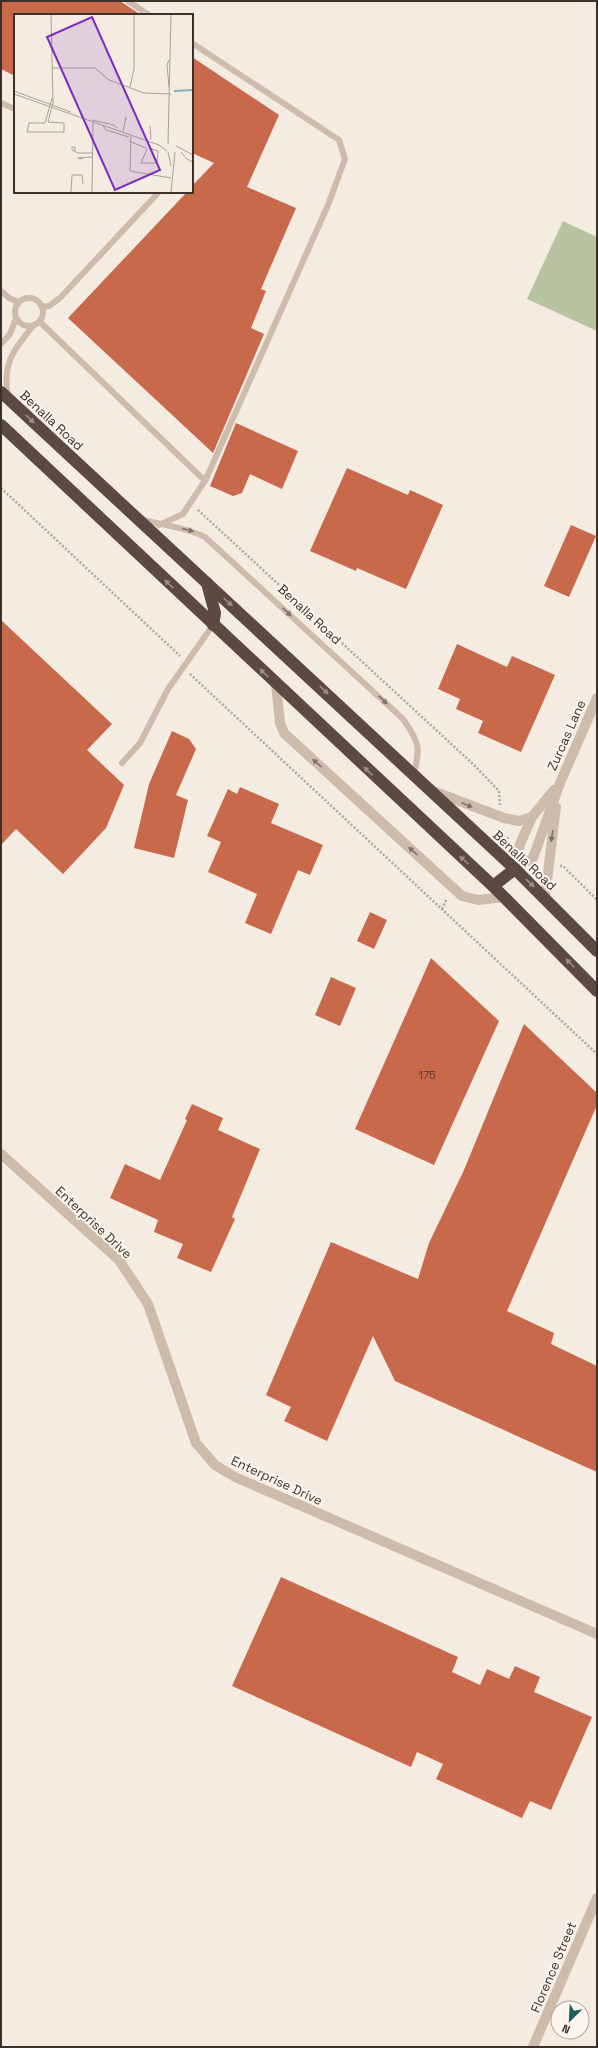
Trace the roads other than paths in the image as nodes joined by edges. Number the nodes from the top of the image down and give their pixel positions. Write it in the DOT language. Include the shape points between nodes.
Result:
graph roads {
  1 [pos="128,1"];
  2 [pos="148,14"];
  3 [pos="193,44"];
  4 [pos="1,103"];
  5 [pos="14,109"];
  6 [pos="158,193"];
  7 [pos="1,291"];
  8 [pos="19,302"];
  9 [pos="42,307"];
  10 [pos="16,318"];
  11 [pos="40,322"];
  12 [pos="33,326"];
  13 [pos="1,344"];
  14 [pos="5,396"];
  15 [pos="1,425"];
  16 [pos="206,479"];
  17 [pos="137,518"];
  18 [pos="159,525"];
  19 [pos="207,583"];
  20 [pos="213,625"];
  21 [pos="276,684"];
  22 [pos="597,698"];
  23 [pos="122,763"];
  24 [pos="414,774"];
  25 [pos="560,783"];
  26 [pos="431,791"];
  27 [pos="532,817"];
  28 [pos="515,868"];
  29 [pos="492,886"];
  30 [pos="504,897"];
  31 [pos="545,897"];
  32 [pos="597,951"];
  33 [pos="597,991"];
  34 [pos="1,1154"];
  35 [pos="597,1634"];
  36 [pos="597,1898"];
  37 [pos="533,2047"];
  1 -- 2 [label="lane"];
  3 -- 16 [label="lane" via="339,140 344,160 328,205"];
  4 -- 5 [label="lane"];
  6 -- 9 [label="lane" via="60,298 49,306"];
  7 -- 8 [label="lane"];
  8 -- 9 [label="lane" via="32,298"];
  8 -- 10 [label="lane" via="14,310"];
  9 -- 11 [label="lane" via="43,315"];
  10 -- 12 [label="lane" via="24,326"];
  10 -- 13 [label="lane" via="10,334"];
  11 -- 12 [label="lane"];
  11 -- 16 [label="lane"];
  12 -- 14 [label="lane" via="14,349 8,363"];
  14 -- 17 [label="highway, Benalla Road, one-way"];
  20 -- 15 [label="highway, one-way"];
  16 -- 18 [label="lane" via="183,514"];
  17 -- 18 [label="lane, Benalla Road"];
  17 -- 19 [label="highway, Benalla Road"];
  18 -- 24 [label="lane, Benalla Road, one-way" via="192,530 206,537 403,719 419,749"];
  19 -- 20 [label="highway" via="215,613"];
  19 -- 24 [label="highway, Benalla Road, one-way"];
  21 -- 20 [label="highway, one-way"];
  20 -- 23 [label="lane" via="168,689 140,743"];
  29 -- 21 [label="highway, one-way"];
  30 -- 21 [label="street, one-way" via="478,900 462,896 284,733 280,724"];
  22 -- 25 [label="street, Zurcas Lane"];
  24 -- 26 [label="highway, Benalla Road"];
  25 -- 27 [label="street, Zurcas Lane"];
  25 -- 28 [label="street, Zurcas Lane" via="533,858"];
  25 -- 31 [label="street, Zurcas Lane, one-way"];
  26 -- 27 [label="street, one-way" via="504,818 519,821"];
  26 -- 28 [label="highway, Benalla Road"];
  27 -- 28 [label="street, Zurcas Lane" via="520,844"];
  28 -- 29 [label="highway"];
  28 -- 31 [label="highway, Benalla Road, one-way"];
  29 -- 30 [label="highway"];
  33 -- 30 [label="highway, one-way"];
  31 -- 32 [label="highway, Benalla Road"];
  34 -- 35 [label="street, Enterprise Drive" via="119,1260 148,1304 196,1444 215,1465 235,1477"];
  36 -- 37 [label="street, Florence Street"];
}
